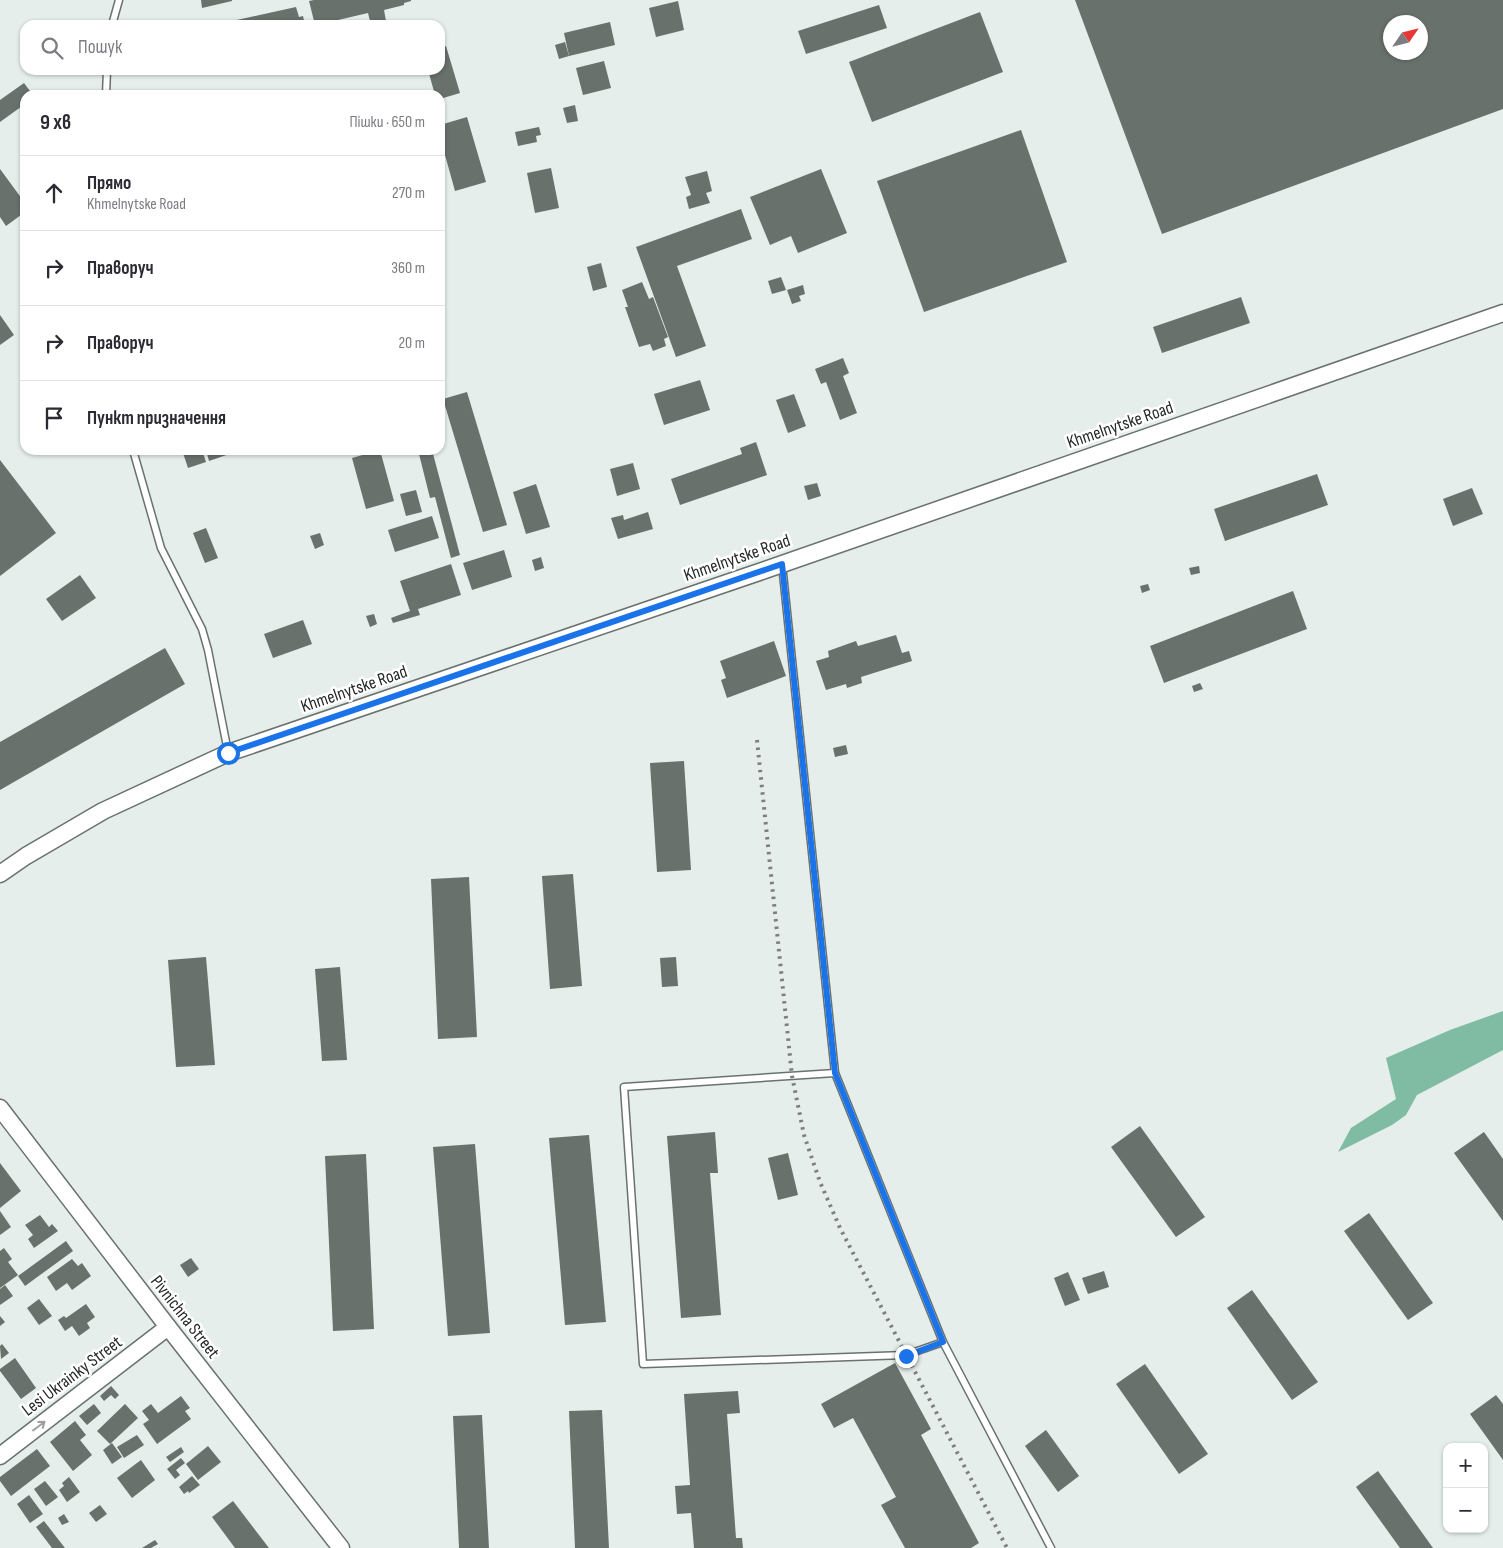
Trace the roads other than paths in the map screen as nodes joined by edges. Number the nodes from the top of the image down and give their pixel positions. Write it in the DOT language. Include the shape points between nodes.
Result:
graph roads {
  1 [pos="119,0"];
  2 [pos="113,20"];
  3 [pos="107,75"];
  4 [pos="106,90"];
  5 [pos="1503,314"];
  6 [pos="134,455"];
  7 [pos="782,564"];
  8 [pos="228,753"];
  9 [pos="0,874"];
  10 [pos="835,1073"];
  11 [pos="0,1108"];
  12 [pos="168,1327"];
  13 [pos="943,1342"];
  14 [pos="0,1456"];
  15 [pos="341,1548"];
  16 [pos="1051,1548"];
  1 -- 2 [label="lane"];
  3 -- 4 [label="lane"];
  5 -- 7 [label="street, Khmelnytske Road"];
  6 -- 8 [label="lane" via="161,548 202,629"];
  7 -- 8 [label="street, Khmelnytske Road"];
  7 -- 10 [label="lane"];
  8 -- 9 [label="street, Khmelnytske Road" via="103,811"];
  10 -- 13 [label="lane"];
  10 -- 13 [label="lane" via="624,1087 643,1364 906,1356"];
  11 -- 12 [label="street, Pivnichna Street"];
  14 -- 12 [label="street, Lesi Ukrainky Street, one-way"];
  12 -- 15 [label="street, Pivnichna Street"];
  13 -- 16 [label="lane"];
}
